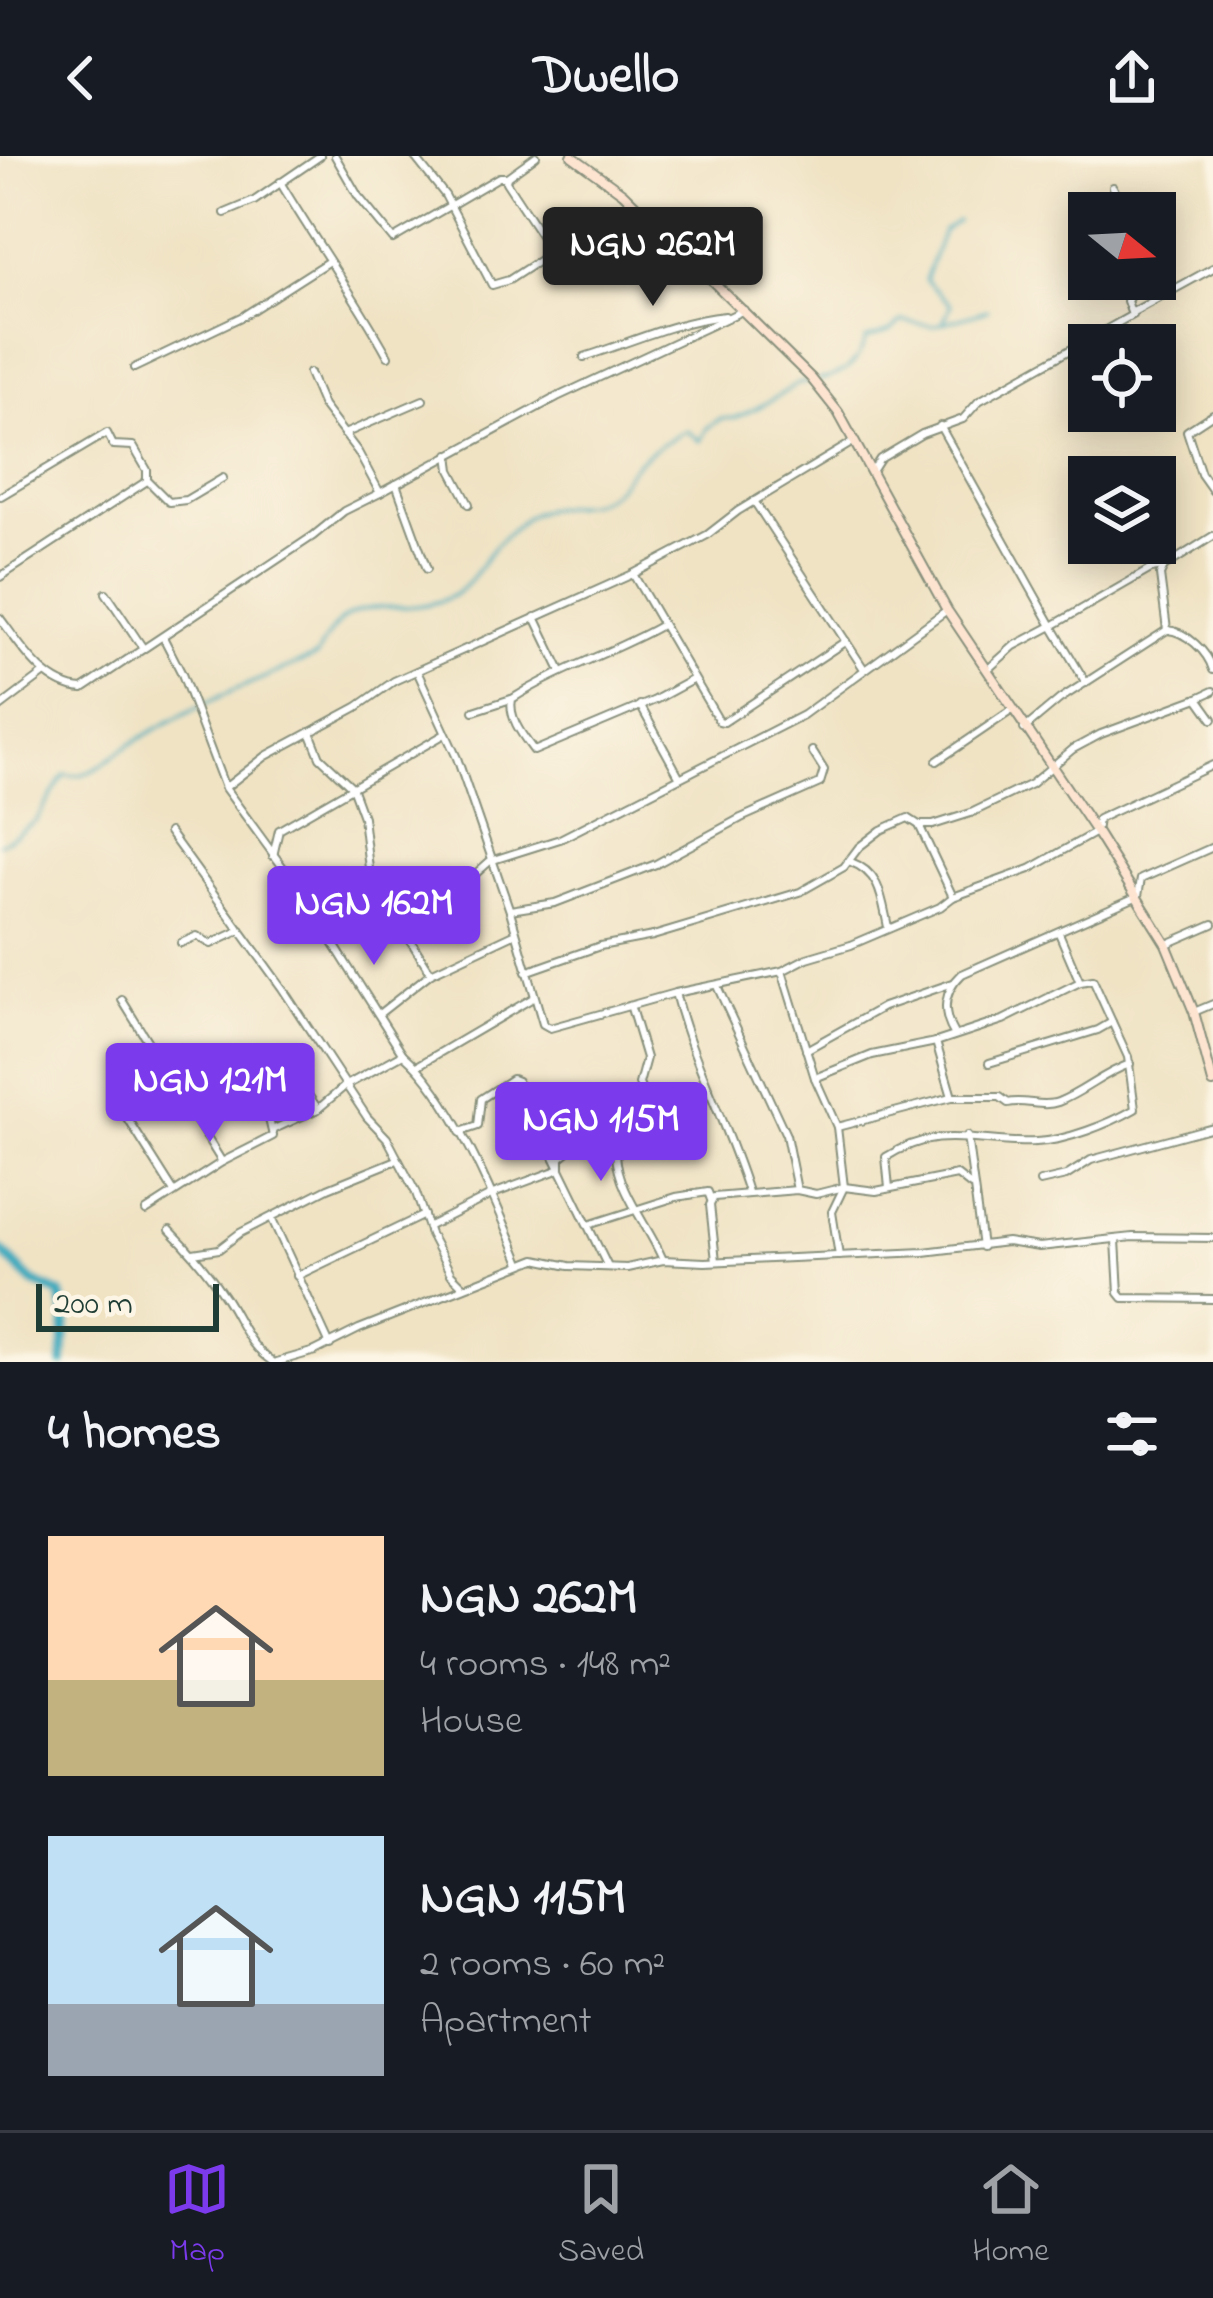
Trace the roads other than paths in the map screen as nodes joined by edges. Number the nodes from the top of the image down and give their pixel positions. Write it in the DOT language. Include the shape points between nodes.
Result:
graph roads {
  1 [pos="320,156"];
  2 [pos="335,156"];
  3 [pos="414,156"];
  4 [pos="536,156"];
  5 [pos="572,156"];
  6 [pos="506,177"];
  7 [pos="280,182"];
  8 [pos="1113,187"];
  9 [pos="1115,192"];
  10 [pos="448,206"];
  11 [pos="225,213"];
  12 [pos="329,261"];
  13 [pos="1213,268"];
  14 [pos="1128,300"];
  15 [pos="740,312"];
  16 [pos="1133,312"];
  17 [pos="388,356"];
  18 [pos="584,357"];
  19 [pos="134,368"];
  20 [pos="309,373"];
  21 [pos="423,400"];
  22 [pos="1213,414"];
  23 [pos="940,426"];
  24 [pos="344,434"];
  25 [pos="856,440"];
  26 [pos="449,454"];
  27 [pos="865,454"];
  28 [pos="880,459"];
  29 [pos="873,470"];
  30 [pos="223,478"];
  31 [pos="148,480"];
  32 [pos="396,484"];
  33 [pos="1213,491"];
  34 [pos="380,493"];
  35 [pos="0,495"];
  36 [pos="754,501"];
  37 [pos="469,504"];
  38 [pos="1213,536"];
  39 [pos="1164,567"];
  40 [pos="427,569"];
  41 [pos="633,574"];
  42 [pos="0,577"];
  43 [pos="106,593"];
  44 [pos="947,610"];
  45 [pos="0,617"];
  46 [pos="535,617"];
  47 [pos="660,626"];
  48 [pos="1052,626"];
  49 [pos="1167,630"];
  50 [pos="163,637"];
  51 [pos="846,640"];
  52 [pos="143,648"];
  53 [pos="865,670"];
  54 [pos="1213,670"];
  55 [pos="417,671"];
  56 [pos="561,671"];
  57 [pos="986,671"];
  58 [pos="45,673"];
  59 [pos="692,680"];
  60 [pos="1086,683"];
  61 [pos="1213,691"];
  62 [pos="1198,698"];
  63 [pos="512,699"];
  64 [pos="640,705"];
  65 [pos="0,707"];
  66 [pos="1012,710"];
  67 [pos="474,711"];
  68 [pos="1213,719"];
  69 [pos="1024,729"];
  70 [pos="310,732"];
  71 [pos="445,734"];
  72 [pos="812,752"];
  73 [pos="938,761"];
  74 [pos="1213,765"];
  75 [pos="1050,766"];
  76 [pos="680,777"];
  77 [pos="352,787"];
  78 [pos="225,788"];
  79 [pos="919,825"];
  80 [pos="169,832"];
  81 [pos="1096,832"];
  82 [pos="1213,847"];
  83 [pos="273,857"];
  84 [pos="490,861"];
  85 [pos="851,862"];
  86 [pos="1138,896"];
  87 [pos="953,897"];
  88 [pos="510,910"];
  89 [pos="398,922"];
  90 [pos="1213,924"];
  91 [pos="888,928"];
  92 [pos="241,930"];
  93 [pos="1059,933"];
  94 [pos="515,934"];
  95 [pos="181,943"];
  96 [pos="1166,944"];
  97 [pos="782,971"];
  98 [pos="525,972"];
  99 [pos="431,973"];
  100 [pos="952,982"];
  101 [pos="1080,982"];
  102 [pos="717,986"];
  103 [pos="675,993"];
  104 [pos="534,998"];
  105 [pos="122,1000"];
  106 [pos="1213,1004"];
  107 [pos="631,1008"];
  108 [pos="1194,1012"];
  109 [pos="379,1014"];
  110 [pos="1112,1022"];
  111 [pos="954,1034"];
  112 [pos="936,1042"];
  113 [pos="806,1050"];
  114 [pos="403,1054"];
  115 [pos="286,1063"];
  116 [pos="989,1063"];
  117 [pos="1130,1064"];
  118 [pos="417,1066"];
  119 [pos="814,1078"];
  120 [pos="1213,1083"];
  121 [pos="345,1086"];
  122 [pos="251,1087"];
  123 [pos="952,1097"];
  124 [pos="317,1108"];
  125 [pos="127,1116"];
  126 [pos="837,1127"];
  127 [pos="1213,1127"];
  128 [pos="272,1130"];
  129 [pos="460,1132"];
  130 [pos="967,1136"];
  131 [pos="547,1142"];
  132 [pos="577,1144"];
  133 [pos="616,1154"];
  134 [pos="397,1160"];
  135 [pos="222,1162"];
  136 [pos="560,1169"];
  137 [pos="1040,1182"];
  138 [pos="844,1186"];
  139 [pos="971,1186"];
  140 [pos="890,1188"];
  141 [pos="797,1190"];
  142 [pos="174,1192"];
  143 [pos="493,1194"];
  144 [pos="748,1194"];
  145 [pos="711,1200"];
  146 [pos="637,1210"];
  147 [pos="146,1211"];
  148 [pos="424,1215"];
  149 [pos="272,1219"];
  150 [pos="587,1225"];
  151 [pos="428,1226"];
  152 [pos="170,1230"];
  153 [pos="1213,1238"];
  154 [pos="1116,1240"];
  155 [pos="982,1247"];
  156 [pos="193,1253"];
  157 [pos="839,1256"];
  158 [pos="663,1260"];
  159 [pos="716,1261"];
  160 [pos="521,1263"];
  161 [pos="608,1267"];
  162 [pos="297,1276"];
  163 [pos="464,1287"];
  164 [pos="1213,1299"];
  165 [pos="330,1345"];
  166 [pos="275,1362"];
  1 -- 7 [label="street"];
  2 -- 10 [label="street" via="393,239"];
  3 -- 10 [label="street"];
  4 -- 6 [label="street"];
  5 -- 15 [label="main road" via="623,193"];
  6 -- 10 [label="street"];
  6 -- 10 [label="street" via="552,252 508,280 492,285"];
  7 -- 11 [label="street"];
  7 -- 12 [label="street"];
  8 -- 9 [label="street"];
  12 -- 17 [label="street"];
  12 -- 19 [label="street" via="243,316"];
  13 -- 16 [label="street"];
  14 -- 16 [label="street"];
  15 -- 18 [label="street" via="670,324"];
  15 -- 25 [label="main road" via="811,377"];
  15 -- 26 [label="street"];
  16 -- 23 [label="street" via="979,400 964,419"];
  20 -- 24 [label="street"];
  21 -- 24 [label="street"];
  22 -- 33 [label="street" via="1187,431"];
  23 -- 28 [label="street"];
  23 -- 48 [label="street"];
  24 -- 34 [label="street"];
  25 -- 27 [label="main road"];
  25 -- 36 [label="street"];
  26 -- 32 [label="street"];
  26 -- 37 [label="street"];
  27 -- 28 [label="street"];
  27 -- 29 [label="main road"];
  28 -- 29 [label="street"];
  29 -- 44 [label="main road"];
  30 -- 31 [label="street" via="175,503"];
  31 -- 35 [label="street" via="133,446 113,445 107,433"];
  31 -- 42 [label="street"];
  32 -- 34 [label="street"];
  32 -- 40 [label="street"];
  34 -- 50 [label="street"];
  36 -- 41 [label="street"];
  36 -- 51 [label="street"];
  38 -- 39 [label="street"];
  39 -- 48 [label="street"];
  39 -- 49 [label="street"];
  41 -- 46 [label="street"];
  41 -- 47 [label="street"];
  43 -- 52 [label="street"];
  44 -- 53 [label="street"];
  44 -- 57 [label="main road"];
  45 -- 58 [label="street"];
  46 -- 55 [label="street"];
  46 -- 56 [label="street"];
  47 -- 56 [label="street"];
  47 -- 59 [label="street"];
  48 -- 57 [label="street"];
  48 -- 60 [label="street"];
  49 -- 54 [label="street" via="1194,643"];
  49 -- 60 [label="street"];
  50 -- 52 [label="street"];
  50 -- 78 [label="street"];
  51 -- 53 [label="street"];
  51 -- 59 [label="street" via="724,722"];
  52 -- 58 [label="street" via="82,688"];
  53 -- 76 [label="street" via="802,715"];
  55 -- 70 [label="street"];
  55 -- 71 [label="street"];
  56 -- 63 [label="street"];
  57 -- 66 [label="main road"];
  58 -- 65 [label="street"];
  59 -- 64 [label="street"];
  60 -- 69 [label="street"];
  61 -- 62 [label="street"];
  62 -- 68 [label="street"];
  62 -- 75 [label="street" via="1115,727"];
  63 -- 64 [label="street" via="510,711 534,751"];
  63 -- 67 [label="street"];
  64 -- 76 [label="street"];
  66 -- 69 [label="main road"];
  66 -- 73 [label="street"];
  69 -- 75 [label="main road"];
  70 -- 77 [label="street" via="320,758"];
  70 -- 78 [label="street"];
  71 -- 77 [label="street"];
  71 -- 84 [label="street"];
  72 -- 88 [label="street" via="824,770 820,783 656,864 555,903"];
  74 -- 81 [label="street" via="1098,819"];
  75 -- 79 [label="street" via="971,813"];
  75 -- 81 [label="main road"];
  76 -- 84 [label="street" via="560,839"];
  77 -- 83 [label="street" via="279,830"];
  77 -- 89 [label="street" via="370,877"];
  78 -- 83 [label="street"];
  79 -- 85 [label="street" via="908,818 881,830"];
  79 -- 87 [label="street"];
  80 -- 92 [label="street"];
  81 -- 86 [label="main road"];
  81 -- 87 [label="street" via="1030,869"];
  82 -- 86 [label="street" via="1141,879"];
  83 -- 109 [label="street"];
  84 -- 88 [label="street"];
  84 -- 89 [label="street"];
  85 -- 91 [label="street" via="878,884"];
  85 -- 98 [label="street" via="800,892"];
  86 -- 93 [label="street"];
  86 -- 96 [label="main road"];
  87 -- 91 [label="street"];
  88 -- 94 [label="street"];
  89 -- 99 [label="street"];
  90 -- 96 [label="street"];
  91 -- 97 [label="street"];
  92 -- 95 [label="street" via="211,944 197,936"];
  92 -- 121 [label="street" via="285,985"];
  93 -- 100 [label="street"];
  93 -- 101 [label="street"];
  94 -- 98 [label="street"];
  94 -- 99 [label="street"];
  96 -- 108 [label="main road"];
  97 -- 102 [label="street"];
  97 -- 113 [label="street"];
  98 -- 104 [label="street"];
  99 -- 109 [label="street"];
  100 -- 111 [label="street" via="946,1009"];
  100 -- 113 [label="street" via="884,1007"];
  101 -- 110 [label="street" via="1094,980"];
  101 -- 111 [label="street"];
  102 -- 103 [label="street"];
  102 -- 141 [label="street" via="787,1135"];
  103 -- 107 [label="street"];
  103 -- 144 [label="street"];
  104 -- 107 [label="street" via="550,1028"];
  104 -- 118 [label="street"];
  105 -- 135 [label="street"];
  106 -- 108 [label="street"];
  107 -- 133 [label="street" via="646,1058 639,1084 657,1126"];
  108 -- 120 [label="main road"];
  109 -- 114 [label="street"];
  110 -- 116 [label="street"];
  110 -- 117 [label="street"];
  111 -- 112 [label="street"];
  112 -- 119 [label="street"];
  112 -- 123 [label="street"];
  113 -- 119 [label="street"];
  114 -- 118 [label="street"];
  114 -- 121 [label="street"];
  115 -- 124 [label="street"];
  117 -- 123 [label="street" via="1050,1104"];
  117 -- 130 [label="street" via="1136,1109 1096,1128 1038,1142"];
  118 -- 129 [label="street"];
  119 -- 126 [label="street"];
  121 -- 124 [label="street"];
  121 -- 134 [label="street"];
  122 -- 128 [label="street" via="249,1099"];
  123 -- 126 [label="street"];
  124 -- 128 [label="street"];
  125 -- 142 [label="street"];
  126 -- 138 [label="street"];
  127 -- 137 [label="street"];
  128 -- 135 [label="street"];
  129 -- 131 [label="street" via="478,1126 481,1099 512,1078"];
  129 -- 143 [label="street"];
  130 -- 139 [label="street"];
  130 -- 140 [label="street" via="889,1154"];
  131 -- 132 [label="street"];
  131 -- 136 [label="street"];
  132 -- 133 [label="street" via="602,1138"];
  132 -- 136 [label="street" via="560,1158"];
  133 -- 146 [label="street"];
  134 -- 148 [label="street"];
  134 -- 149 [label="street"];
  135 -- 142 [label="street"];
  136 -- 143 [label="street"];
  136 -- 150 [label="street"];
  138 -- 140 [label="street"];
  138 -- 141 [label="street"];
  138 -- 157 [label="street" via="832,1212"];
  139 -- 140 [label="street" via="957,1175"];
  139 -- 155 [label="street"];
  141 -- 144 [label="street"];
  142 -- 147 [label="street"];
  143 -- 151 [label="street"];
  143 -- 160 [label="street"];
  144 -- 145 [label="street"];
  145 -- 146 [label="street" via="708,1192 676,1196"];
  145 -- 159 [label="street"];
  146 -- 150 [label="street"];
  146 -- 158 [label="street"];
  148 -- 151 [label="street"];
  148 -- 162 [label="street"];
  149 -- 156 [label="street" via="226,1246"];
  149 -- 162 [label="street"];
  150 -- 161 [label="street"];
  151 -- 163 [label="street"];
  152 -- 156 [label="street"];
  153 -- 154 [label="street"];
  154 -- 155 [label="street"];
  154 -- 164 [label="street" via="1123,1298"];
  155 -- 157 [label="street"];
  156 -- 166 [label="street" via="254,1349"];
  157 -- 159 [label="street"];
  158 -- 159 [label="street"];
  158 -- 161 [label="street"];
  160 -- 161 [label="street"];
  160 -- 163 [label="street"];
  162 -- 165 [label="street"];
  163 -- 165 [label="street"];
  165 -- 166 [label="street"];
}
